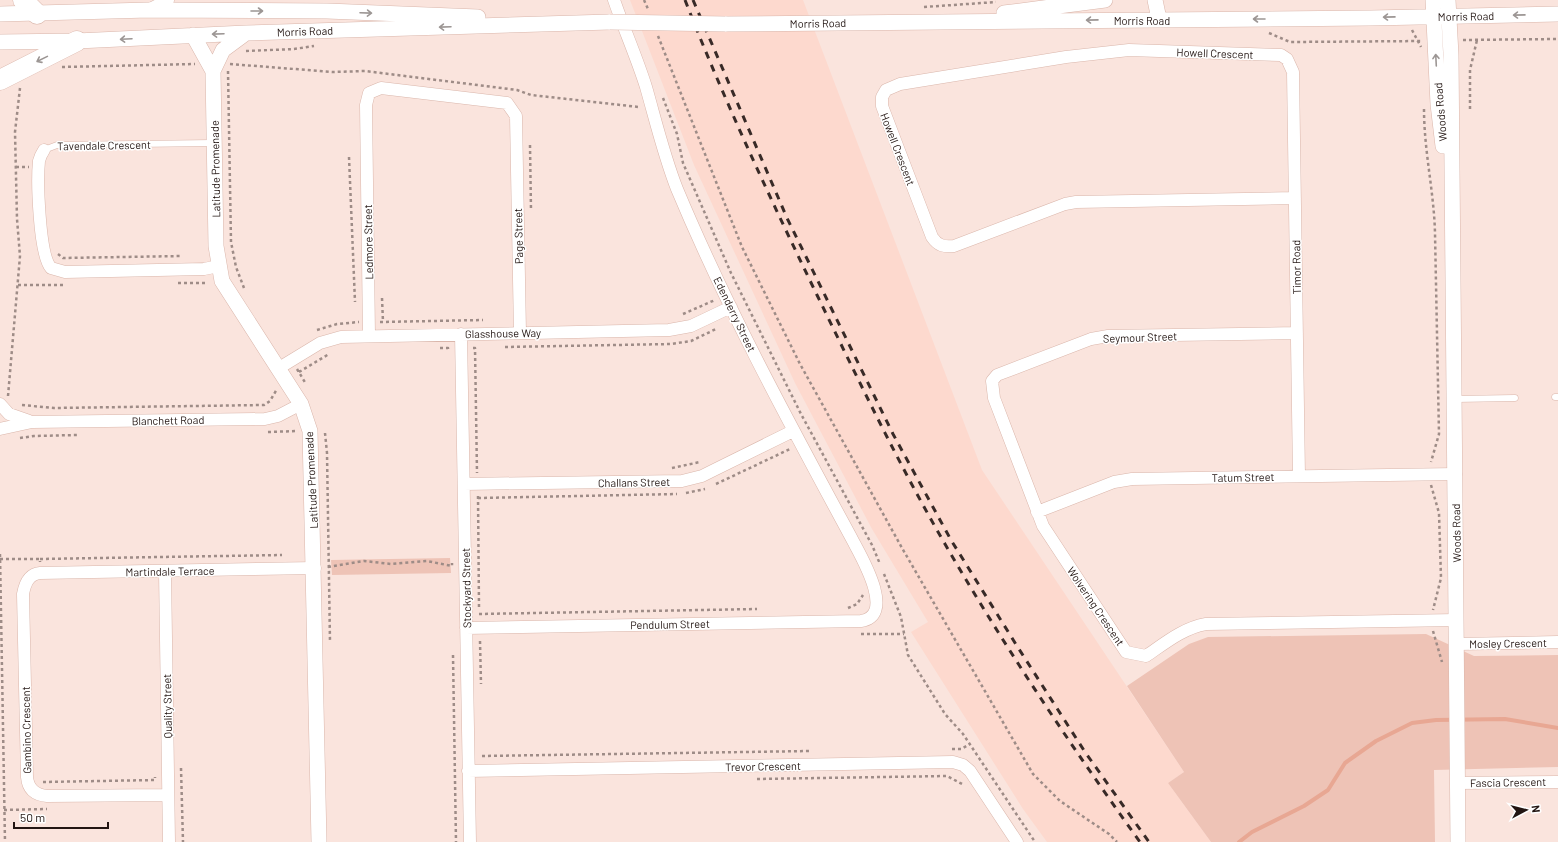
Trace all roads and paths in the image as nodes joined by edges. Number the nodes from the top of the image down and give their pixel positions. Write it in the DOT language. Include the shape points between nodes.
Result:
graph roads {
  1 [pos="168,0"];
  2 [pos="614,0"];
  3 [pos="644,0"];
  4 [pos="1105,0"];
  5 [pos="1155,0"];
  6 [pos="1433,0"];
  7 [pos="1448,0"];
  8 [pos="201,6"];
  9 [pos="30,7"];
  10 [pos="149,10"];
  11 [pos="0,14"];
  12 [pos="650,14"];
  13 [pos="1558,14"];
  14 [pos="1433,16"];
  15 [pos="1449,16"];
  16 [pos="1159,19"];
  17 [pos="610,22"];
  18 [pos="725,24"];
  19 [pos="655,28"];
  20 [pos="246,33"];
  21 [pos="193,35"];
  22 [pos="1558,39"];
  23 [pos="1450,40"];
  24 [pos="1477,40"];
  25 [pos="77,41"];
  26 [pos="1434,41"];
  27 [pos="0,42"];
  28 [pos="1422,51"];
  29 [pos="1287,58"];
  30 [pos="228,64"];
  31 [pos="57,70"];
  32 [pos="197,70"];
  33 [pos="214,71"];
  34 [pos="0,80"];
  35 [pos="26,85"];
  36 [pos="1424,107"];
  37 [pos="1470,109"];
  38 [pos="215,143"];
  39 [pos="366,149"];
  40 [pos="44,150"];
  41 [pos="349,157"];
  42 [pos="39,166"];
  43 [pos="16,167"];
  44 [pos="1295,198"];
  45 [pos="1452,224"];
  46 [pos="56,251"];
  47 [pos="188,256"];
  48 [pos="211,268"];
  49 [pos="207,284"];
  50 [pos="246,291"];
  51 [pos="355,307"];
  52 [pos="726,310"];
  53 [pos="356,314"];
  54 [pos="676,316"];
  55 [pos="491,320"];
  56 [pos="356,322"];
  57 [pos="369,322"];
  58 [pos="312,332"];
  59 [pos="520,333"];
  60 [pos="1297,333"];
  61 [pos="461,334"];
  62 [pos="369,336"];
  63 [pos="433,348"];
  64 [pos="448,348"];
  65 [pos="462,348"];
  66 [pos="334,352"];
  67 [pos="448,356"];
  68 [pos="285,365"];
  69 [pos="299,372"];
  70 [pos="992,381"];
  71 [pos="272,382"];
  72 [pos="306,385"];
  73 [pos="277,389"];
  74 [pos="1514,398"];
  75 [pos="1454,399"];
  76 [pos="4,406"];
  77 [pos="296,407"];
  78 [pos="801,414"];
  79 [pos="788,420"];
  80 [pos="32,422"];
  81 [pos="324,427"];
  82 [pos="0,429"];
  83 [pos="297,431"];
  84 [pos="265,432"];
  85 [pos="788,434"];
  86 [pos="82,435"];
  87 [pos="298,436"];
  88 [pos="14,440"];
  89 [pos="794,456"];
  90 [pos="1431,457"];
  91 [pos="706,459"];
  92 [pos="666,468"];
  93 [pos="477,470"];
  94 [pos="485,470"];
  95 [pos="1456,474"];
  96 [pos="1299,476"];
  97 [pos="464,484"];
  98 [pos="478,484"];
  99 [pos="1432,491"];
  100 [pos="1037,512"];
  101 [pos="0,554"];
  102 [pos="285,555"];
  103 [pos="452,558"];
  104 [pos="40,559"];
  105 [pos="452,566"];
  106 [pos="322,568"];
  107 [pos="164,571"];
  108 [pos="452,574"];
  109 [pos="28,579"];
  110 [pos="862,588"];
  111 [pos="764,609"];
  112 [pos="1433,610"];
  113 [pos="479,614"];
  114 [pos="872,615"];
  115 [pos="1457,620"];
  116 [pos="844,621"];
  117 [pos="480,627"];
  118 [pos="466,628"];
  119 [pos="860,634"];
  120 [pos="904,634"];
  121 [pos="1433,636"];
  122 [pos="488,640"];
  123 [pos="1558,642"];
  124 [pos="1458,644"];
  125 [pos="330,646"];
  126 [pos="453,653"];
  127 [pos="1442,662"];
  128 [pos="970,744"];
  129 [pos="945,749"];
  130 [pos="817,751"];
  131 [pos="482,756"];
  132 [pos="468,771"];
  133 [pos="155,772"];
  134 [pos="750,779"];
  135 [pos="1459,780"];
  136 [pos="39,782"];
  137 [pos="1558,782"];
  138 [pos="966,786"];
  139 [pos="168,795"];
  140 [pos="5,842"];
  141 [pos="169,842"];
  142 [pos="319,842"];
  143 [pos="456,842"];
  144 [pos="470,842"];
  145 [pos="1017,842"];
  146 [pos="1117,842"];
  147 [pos="1458,842"];
  1 -- 10 [label="street"];
  2 -- 52 [label="street, Edenderry Street" via="645,86 665,157"];
  3 -- 12 [label="path"];
  4 -- 18 [label="street, Morris Road" via="999,13"];
  5 -- 16 [label="street"];
  6 -- 14 [label="street, Woods Road"];
  7 -- 15 [label="street, Woods Road"];
  8 -- 10 [label="street, Morris Road"];
  8 -- 17 [label="street, Morris Road, one-way"];
  9 -- 10 [label="street, Morris Road"];
  9 -- 11 [label="street, Morris Road"];
  13 -- 15 [label="street, Morris Road, one-way"];
  14 -- 15 [label="street, Morris Road"];
  14 -- 16 [label="street, Morris Road, one-way"];
  14 -- 26 [label="street, Woods Road"];
  15 -- 23 [label="street, Woods Road"];
  16 -- 18 [label="street, Morris Road, one-way"];
  17 -- 18 [label="street, Morris Road, bridge"];
  17 -- 20 [label="street, Morris Road, one-way"];
  19 -- 146 [label="path" via="742,247 800,364 906,555 1033,774 1060,801"];
  20 -- 21 [label="street, Morris Road, one-way"];
  20 -- 33 [label="street, Latitude Promenade" via="223,50"];
  21 -- 25 [label="street, Morris Road, one-way"];
  21 -- 33 [label="street, Latitude Promenade"];
  22 -- 24 [label="path"];
  23 -- 24 [label="path"];
  23 -- 45 [label="street, Woods Road"];
  24 -- 37 [label="path" via="1470,70"];
  25 -- 27 [label="street, Morris Road"];
  25 -- 34 [label="highway, one-way"];
  26 -- 28 [label="path" via="1417,41"];
  45 -- 26 [label="street, Woods Road, one-way" via="1438,104"];
  29 -- 44 [label="street, Timor Road" via="1293,72"];
  29 -- 44 [label="street, Howell Crescent" via="1274,54 1233,55 1129,50 1066,57 892,86 882,97 882,106 932,237 935,242 945,247 1076,202"];
  30 -- 50 [label="path" via="231,242 236,267"];
  31 -- 32 [label="path" via="69,66 195,64"];
  33 -- 38 [label="street, Latitude Promenade"];
  35 -- 43 [label="path" via="20,88 16,119"];
  36 -- 90 [label="path" via="1424,130 1434,202 1435,233 1438,434"];
  38 -- 40 [label="lane, Tavendale Crescent" via="57,145"];
  38 -- 48 [label="street, Latitude Promenade" via="216,246"];
  39 -- 57 [label="street, Ledmore Street"];
  39 -- 59 [label="street, Page Street" via="366,105 369,93 381,88 507,103 516,116"];
  40 -- 42 [label="street, Tavendale Crescent"];
  41 -- 51 [label="path"];
  42 -- 43 [label="path"];
  42 -- 48 [label="street, Tavendale Crescent" via="44,255 55,271"];
  43 -- 76 [label="path" via="20,256"];
  44 -- 60 [label="street, Timor Road"];
  45 -- 75 [label="street, Woods Road"];
  46 -- 47 [label="path" via="63,258"];
  48 -- 49 [label="path" via="205,283"];
  48 -- 68 [label="street, Latitude Promenade"];
  52 -- 54 [label="path" via="715,300"];
  52 -- 59 [label="street, Glasshouse Way" via="691,326 670,330"];
  52 -- 79 [label="street, Edenderry Street"];
  53 -- 56 [label="path"];
  55 -- 57 [label="path"];
  56 -- 57 [label="path"];
  56 -- 58 [label="path" via="337,324"];
  57 -- 62 [label="street, Ledmore Street"];
  59 -- 61 [label="street, Glasshouse Way"];
  60 -- 70 [label="street, Seymour Street" via="1108,336 1091,339 1006,371"];
  60 -- 96 [label="street, Timor Road"];
  61 -- 62 [label="street, Glasshouse Way"];
  61 -- 65 [label="street, Stockyard Street"];
  62 -- 68 [label="street, Glasshouse Way" via="327,340"];
  63 -- 64 [label="path"];
  64 -- 65 [label="path"];
  64 -- 67 [label="path"];
  65 -- 93 [label="path" via="475,348"];
  65 -- 97 [label="street, Stockyard Street"];
  66 -- 69 [label="path"];
  68 -- 69 [label="path"];
  68 -- 77 [label="street, Latitude Promenade"];
  69 -- 72 [label="path"];
  70 -- 100 [label="street, Wolvering Crescent" via="994,398"];
  71 -- 73 [label="path"];
  73 -- 76 [label="path" via="270,401 264,405 54,408"];
  73 -- 77 [label="path"];
  74 -- 75 [label="lane"];
  75 -- 95 [label="street, Woods Road"];
  76 -- 80 [label="street, Blanchett Road" via="16,418"];
  77 -- 80 [label="street, Blanchett Road" via="265,419"];
  77 -- 83 [label="path"];
  77 -- 106 [label="street, Latitude Promenade" via="310,431"];
  78 -- 79 [label="path"];
  79 -- 85 [label="street, Edenderry Street"];
  80 -- 82 [label="street, Blanchett Road"];
  81 -- 106 [label="path" via="327,453"];
  83 -- 84 [label="path"];
  83 -- 87 [label="path"];
  85 -- 89 [label="path"];
  85 -- 98 [label="street, Challans Street" via="714,470 682,481"];
  85 -- 114 [label="street, Edenderry Street" via="864,563 877,598 877,607"];
  86 -- 88 [label="path" via="34,436"];
  91 -- 92 [label="path" via="691,465"];
  93 -- 94 [label="path"];
  93 -- 98 [label="path"];
  95 -- 96 [label="street, Tatum Street"];
  95 -- 115 [label="street, Woods Road"];
  96 -- 100 [label="street, Tatum Street" via="1132,479 1114,482"];
  97 -- 98 [label="street, Challans Street"];
  97 -- 118 [label="street, Stockyard Street"];
  98 -- 113 [label="path"];
  99 -- 112 [label="path" via="1439,513 1441,578"];
  100 -- 115 [label="street, Wolvering Crescent" via="1045,530 1126,652 1146,656 1182,632 1206,624"];
  101 -- 140 [label="path"];
  102 -- 104 [label="path"];
  103 -- 105 [label="path"];
  105 -- 106 [label="path" via="427,560 391,564 364,561"];
  105 -- 108 [label="path"];
  106 -- 107 [label="street, Martindale Terrace"];
  106 -- 125 [label="path"];
  106 -- 142 [label="street, Latitude Promenade"];
  107 -- 109 [label="street, Martindale Terrace" via="36,573"];
  107 -- 139 [label="street, Quality Street"];
  109 -- 139 [label="street, Gambino Crescent" via="23,594 27,777 30,788 39,795 47,796"];
  110 -- 116 [label="path" via="864,593 857,604 844,608"];
  111 -- 113 [label="path"];
  113 -- 117 [label="path"];
  114 -- 116 [label="street, Pendulum Street" via="866,620"];
  115 -- 124 [label="street, Woods Road"];
  116 -- 117 [label="street, Pendulum Street"];
  117 -- 118 [label="street, Pendulum Street"];
  117 -- 122 [label="path" via="480,641"];
  118 -- 132 [label="street, Stockyard Street"];
  119 -- 120 [label="path"];
  121 -- 127 [label="path"];
  123 -- 124 [label="street, Mosley Crescent"];
  124 -- 135 [label="street, Woods Road"];
  126 -- 143 [label="path"];
  128 -- 129 [label="path" via="961,749"];
  130 -- 131 [label="path"];
  132 -- 144 [label="street, Stockyard Street"];
  132 -- 145 [label="street, Trevor Crescent" via="953,762 963,765 970,771"];
  133 -- 136 [label="path" via="155,780"];
  134 -- 138 [label="path" via="947,776"];
  135 -- 137 [label="street, Fascia Crescent"];
  135 -- 147 [label="street, Woods Road"];
  139 -- 141 [label="street, Quality Street"];
}
